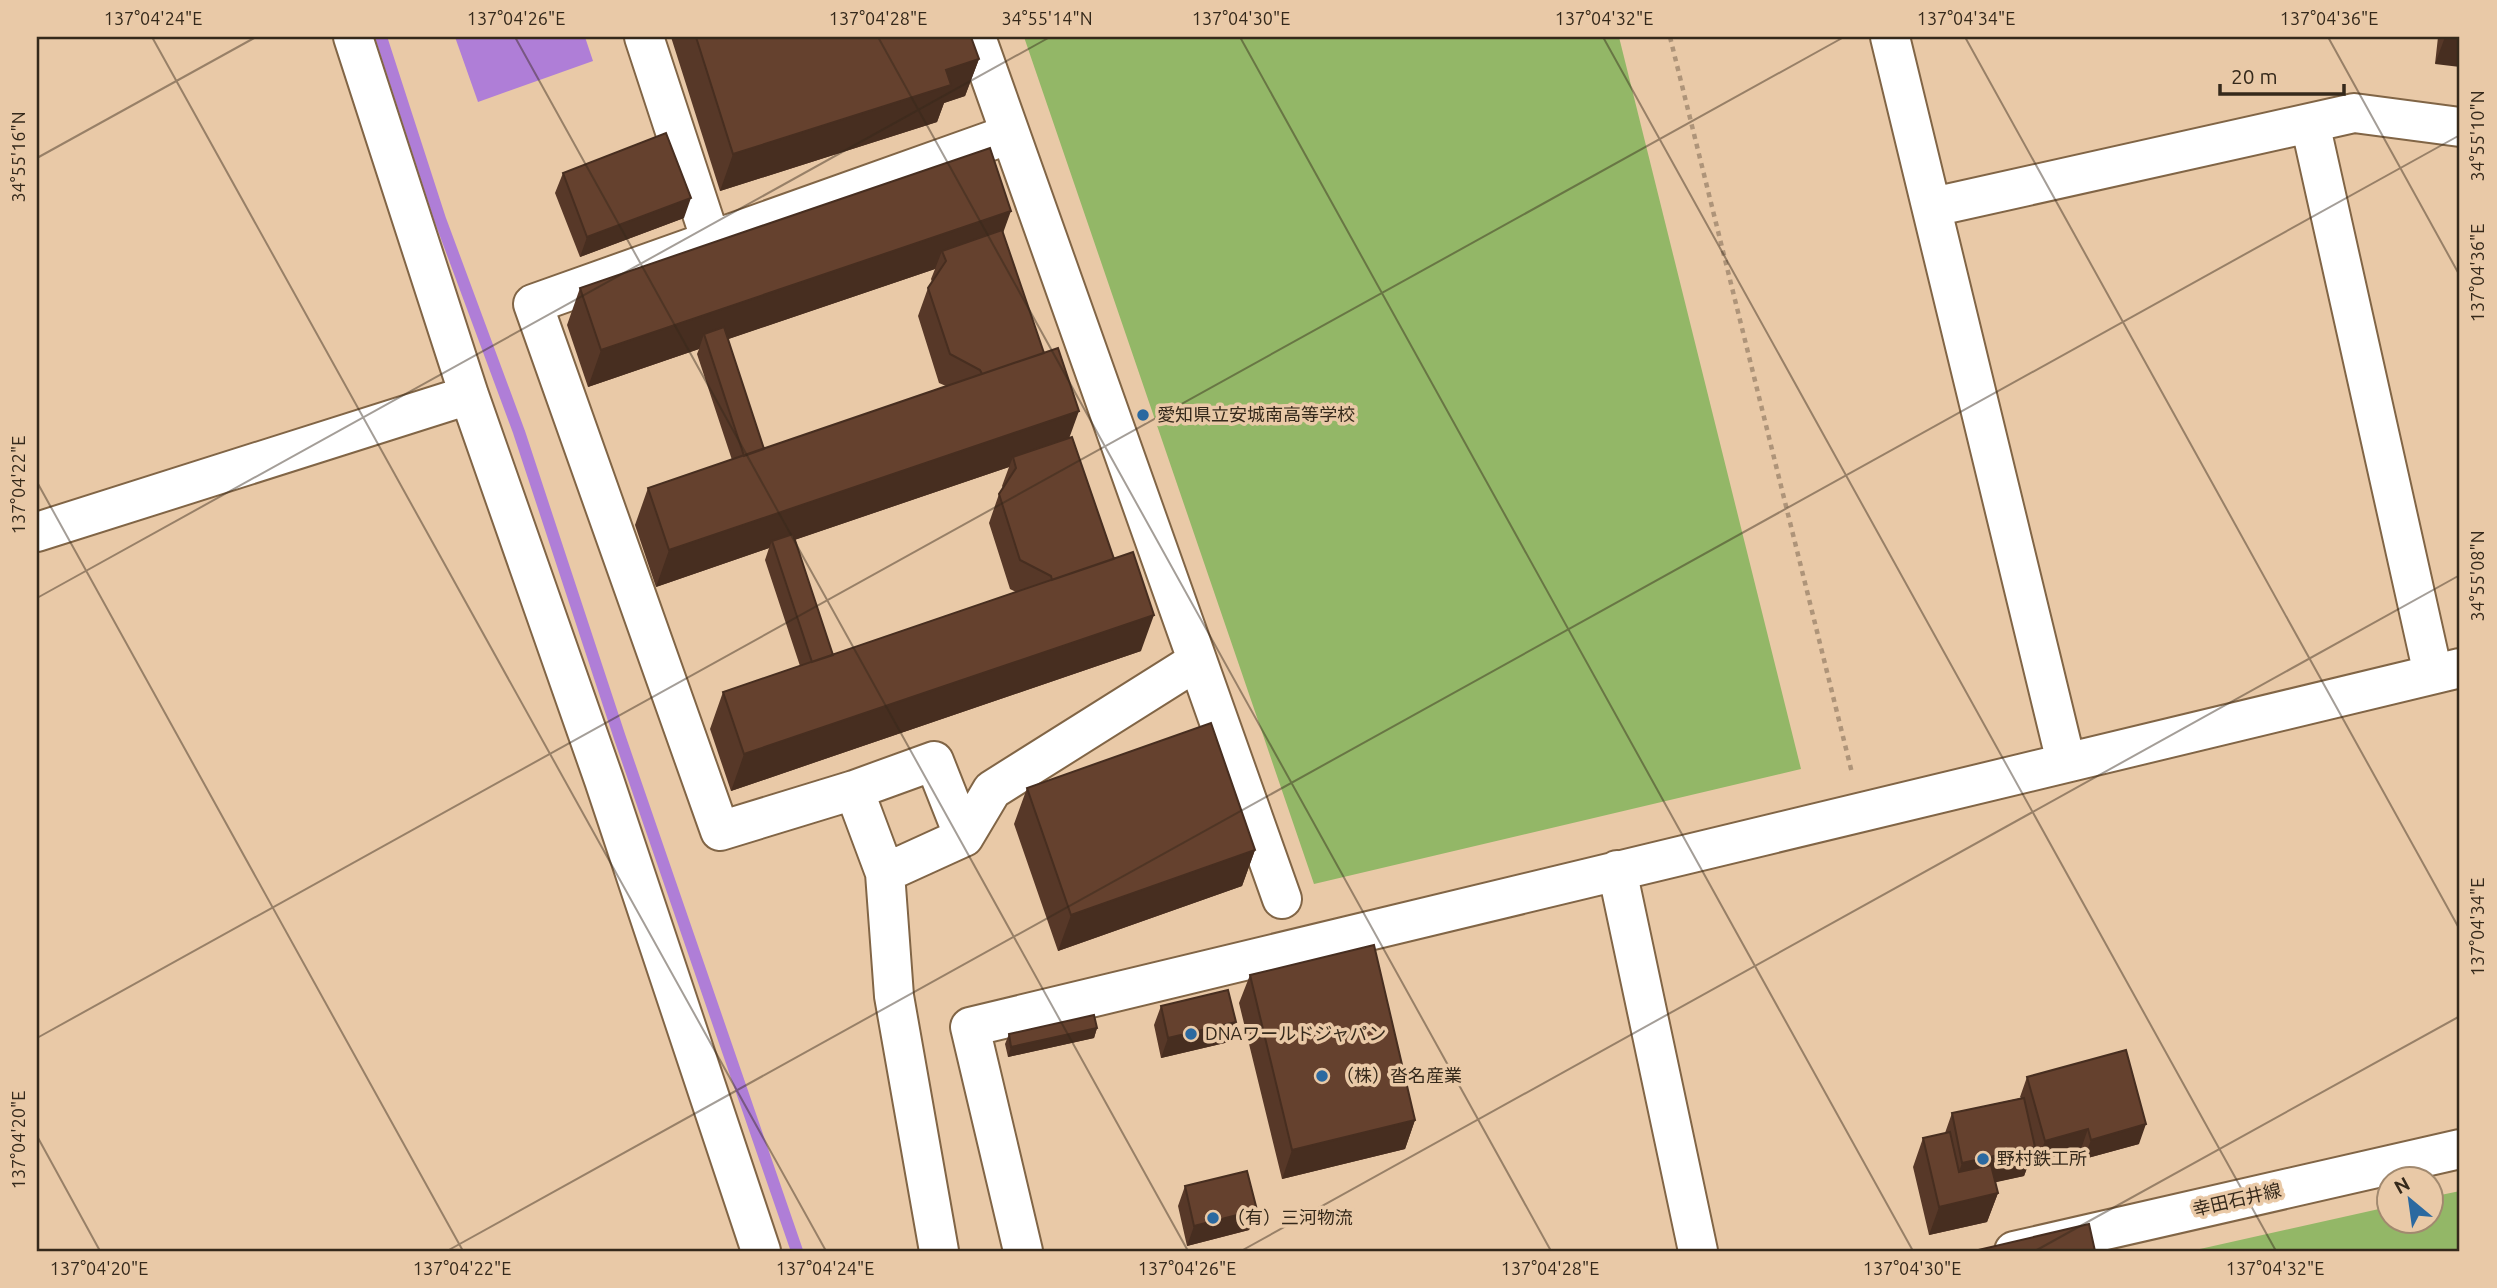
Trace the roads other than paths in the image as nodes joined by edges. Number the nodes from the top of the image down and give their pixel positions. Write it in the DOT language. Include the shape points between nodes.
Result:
graph roads {
  1 [pos="353,37"];
  2 [pos="644,37"];
  3 [pos="976,37"];
  4 [pos="1890,37"];
  5 [pos="2310,123"];
  6 [pos="2460,127"];
  7 [pos="1010,134"];
  8 [pos="1933,207"];
  9 [pos="712,241"];
  10 [pos="469,395"];
  11 [pos="37,532"];
  12 [pos="1197,661"];
  13 [pos="2446,671"];
  14 [pos="2066,762"];
  15 [pos="854,790"];
  16 [pos="964,837"];
  17 [pos="1617,870"];
  18 [pos="885,873"];
  19 [pos="1282,899"];
  20 [pos="2460,1149"];
  21 [pos="2074,1245"];
  22 [pos="761,1251"];
  23 [pos="939,1251"];
  24 [pos="1023,1251"];
  25 [pos="1698,1251"];
  26 [pos="2014,1251"];
  1 -- 10 [label="street"];
  2 -- 9 [label="street"];
  3 -- 7 [label="street"];
  4 -- 8 [label="street"];
  5 -- 6 [label="street" via="2354,113"];
  5 -- 8 [label="street"];
  5 -- 13 [label="street"];
  7 -- 9 [label="street"];
  7 -- 12 [label="street"];
  8 -- 14 [label="street"];
  9 -- 15 [label="street" via="533,304 720,831"];
  10 -- 11 [label="street"];
  10 -- 22 [label="street"];
  12 -- 16 [label="street" via="992,790"];
  12 -- 19 [label="street"];
  13 -- 14 [label="street"];
  14 -- 17 [label="street"];
  15 -- 16 [label="street" via="934,761"];
  15 -- 18 [label="street"];
  16 -- 18 [label="street"];
  17 -- 24 [label="street" via="970,1027"];
  17 -- 25 [label="street"];
  18 -- 23 [label="street" via="894,996"];
  20 -- 21 [label="street, 幸田石井線"];
  21 -- 26 [label="street, 幸田石井線"];
}
